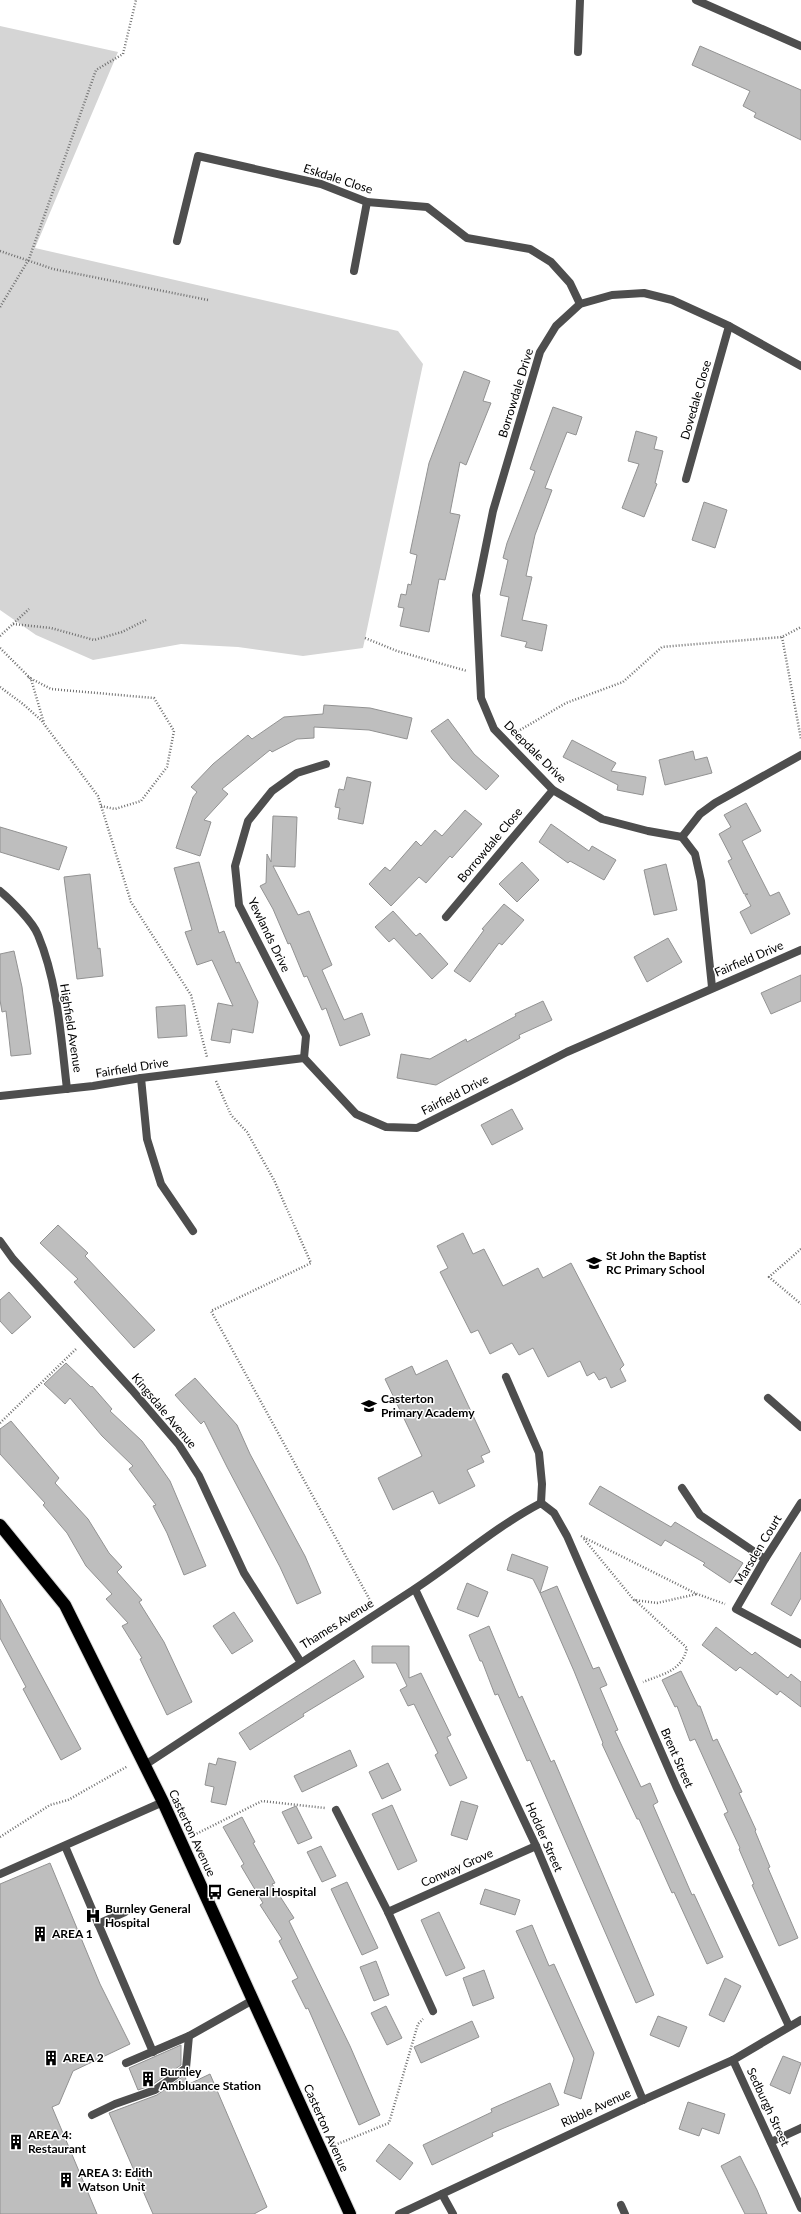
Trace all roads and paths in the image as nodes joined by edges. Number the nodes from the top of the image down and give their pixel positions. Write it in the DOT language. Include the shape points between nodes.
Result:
graph roads {
  1 [pos="136,0"];
  2 [pos="580,0"];
  3 [pos="696,0"];
  4 [pos="801,46"];
  5 [pos="578,52"];
  6 [pos="367,202"];
  7 [pos="177,241"];
  8 [pos="0,251"];
  9 [pos="28,259"];
  10 [pos="354,271"];
  11 [pos="208,300"];
  12 [pos="580,304"];
  13 [pos="0,306"];
  14 [pos="729,326"];
  15 [pos="801,366"];
  16 [pos="686,479"];
  17 [pos="476,595"];
  18 [pos="29,608"];
  19 [pos="146,620"];
  20 [pos="13,624"];
  21 [pos="801,627"];
  22 [pos="0,636"];
  23 [pos="782,637"];
  24 [pos="365,638"];
  25 [pos="0,648"];
  26 [pos="480,672"];
  27 [pos="28,676"];
  28 [pos="0,687"];
  29 [pos="45,726"];
  30 [pos="801,739"];
  31 [pos="504,740"];
  32 [pos="801,755"];
  33 [pos="326,764"];
  34 [pos="553,790"];
  35 [pos="101,806"];
  36 [pos="682,837"];
  37 [pos="0,891"];
  38 [pos="446,917"];
  39 [pos="801,950"];
  40 [pos="712,988"];
  41 [pos="304,1058"];
  42 [pos="210,1070"];
  43 [pos="140,1078"];
  44 [pos="68,1089"];
  45 [pos="0,1096"];
  46 [pos="193,1231"];
  47 [pos="0,1241"];
  48 [pos="801,1249"];
  49 [pos="801,1304"];
  50 [pos="85,1339"];
  51 [pos="506,1376"];
  52 [pos="768,1398"];
  53 [pos="0,1423"];
  54 [pos="801,1427"];
  55 [pos="682,1488"];
  56 [pos="541,1503"];
  57 [pos="801,1503"];
  58 [pos="0,1525"];
  59 [pos="562,1527"];
  60 [pos="582,1537"];
  61 [pos="765,1559"];
  62 [pos="415,1589"];
  63 [pos="697,1594"];
  64 [pos="634,1600"];
  65 [pos="736,1609"];
  66 [pos="377,1613"];
  67 [pos="801,1644"];
  68 [pos="300,1661"];
  69 [pos="633,1686"];
  70 [pos="143,1762"];
  71 [pos="163,1802"];
  72 [pos="336,1810"];
  73 [pos="0,1837"];
  74 [pos="180,1841"];
  75 [pos="64,1846"];
  76 [pos="536,1846"];
  77 [pos="0,1874"];
  78 [pos="125,1912"];
  79 [pos="388,1912"];
  80 [pos="98,1924"];
  81 [pos="253,2000"];
  82 [pos="432,2011"];
  83 [pos="801,2020"];
  84 [pos="418,2024"];
  85 [pos="789,2026"];
  86 [pos="189,2036"];
  87 [pos="154,2052"];
  88 [pos="733,2060"];
  89 [pos="126,2063"];
  90 [pos="643,2100"];
  91 [pos="92,2115"];
  92 [pos="801,2128"];
  93 [pos="771,2142"];
  94 [pos="321,2150"];
  95 [pos="442,2194"];
  96 [pos="621,2205"];
  97 [pos="801,2208"];
  98 [pos="347,2213"];
  99 [pos="399,2214"];
  100 [pos="453,2214"];
  101 [pos="625,2214"];
  1 -- 9 [label="path" via="123,54 96,70"];
  2 -- 5 [label="street"];
  3 -- 4 [label="street"];
  6 -- 7 [label="street, Eskdale Close" via="321,184 198,156"];
  6 -- 10 [label="street"];
  6 -- 12 [label="street, Eskdale Close" via="427,208 467,238 530,249 551,262 570,282"];
  8 -- 9 [label="path"];
  9 -- 11 [label="path" via="54,268"];
  9 -- 13 [label="path"];
  12 -- 14 [label="street, Borrowdale Drive" via="612,295 644,293 672,300"];
  12 -- 17 [label="street, Borrowdale Drive" via="556,326 540,352 493,511"];
  14 -- 15 [label="street, Borrowdale Drive"];
  14 -- 16 [label="street, Dovedale Close"];
  17 -- 26 [label="street, Deepdale Drive"];
  18 -- 20 [label="path"];
  19 -- 20 [label="path" via="122,632 94,640 51,628"];
  20 -- 22 [label="path"];
  21 -- 23 [label="path"];
  23 -- 30 [label="path"];
  23 -- 31 [label="path" via="662,647 623,682 566,703"];
  24 -- 26 [label="path" via="465,671"];
  25 -- 27 [label="path"];
  26 -- 31 [label="street, Deepdale Drive" via="481,698 494,729"];
  27 -- 29 [label="path"];
  27 -- 35 [label="path" via="51,689 154,698 174,731 168,767 141,801 115,810"];
  28 -- 29 [label="path" via="23,704"];
  29 -- 35 [label="path" via="98,796"];
  31 -- 34 [label="street, Deepdale Drive"];
  32 -- 36 [label="street" via="715,803 700,814"];
  33 -- 41 [label="street, Yewlands Drive" via="297,773 272,791 248,821 235,866 239,905 306,1036"];
  34 -- 36 [label="street, Deepdale Drive" via="602,819"];
  34 -- 38 [label="street, Borrowdale Close"];
  35 -- 42 [label="path" via="131,902 191,995"];
  36 -- 40 [label="street" via="695,854 701,881"];
  37 -- 44 [label="street, Highfield Avenue" via="9,898 38,934 58,1012"];
  39 -- 40 [label="street, Fairfield Drive"];
  40 -- 41 [label="street, Fairfield Drive" via="567,1052 417,1128 386,1127 356,1114"];
  41 -- 42 [label="street, Fairfield Drive"];
  42 -- 43 [label="street, Fairfield Drive"];
  42 -- 66 [label="path" via="232,1115 247,1132 274,1180 311,1263 211,1311"];
  43 -- 44 [label="street, Fairfield Drive"];
  43 -- 46 [label="street" via="147,1139 161,1184"];
  44 -- 45 [label="street, Fairfield Drive"];
  47 -- 50 [label="street, Kingsdale Avenue"];
  48 -- 49 [label="path" via="769,1277"];
  50 -- 53 [label="path"];
  50 -- 68 [label="street, Kingsdale Avenue" via="179,1446 199,1476 244,1574"];
  51 -- 56 [label="street" via="539,1453 542,1471"];
  52 -- 54 [label="street"];
  55 -- 61 [label="street" via="700,1515"];
  56 -- 59 [label="street, Brent Street" via="554,1513"];
  56 -- 62 [label="street, Thames Avenue" via="519,1515"];
  57 -- 61 [label="street, Marsden Court"];
  58 -- 70 [label="highway, Casterton Avenue" via="65,1605"];
  59 -- 60 [label="path"];
  59 -- 69 [label="street, Brent Street"];
  60 -- 63 [label="path"];
  60 -- 64 [label="path"];
  61 -- 65 [label="street, Marsden Court"];
  62 -- 66 [label="street, Thames Avenue"];
  62 -- 76 [label="street, Hodder Street"];
  63 -- 64 [label="path" via="658,1603"];
  63 -- 65 [label="path"];
  64 -- 69 [label="path" via="687,1648 684,1660 669,1672"];
  65 -- 67 [label="street"];
  66 -- 68 [label="street, Thames Avenue"];
  68 -- 70 [label="street, Thames Avenue"];
  69 -- 85 [label="street, Brent Street" via="676,1786"];
  70 -- 71 [label="highway, Casterton Avenue"];
  70 -- 73 [label="path" via="68,1800 50,1804"];
  71 -- 74 [label="highway, Casterton Avenue"];
  71 -- 75 [label="street"];
  72 -- 74 [label="path" via="262,1801"];
  72 -- 79 [label="street"];
  74 -- 81 [label="highway, Casterton Avenue"];
  75 -- 77 [label="street"];
  75 -- 80 [label="street"];
  76 -- 79 [label="street, Conway Grove"];
  76 -- 90 [label="street, Hodder Street"];
  78 -- 80 [label="street"];
  79 -- 82 [label="street"];
  80 -- 87 [label="street"];
  81 -- 86 [label="street"];
  81 -- 94 [label="highway, Casterton Avenue"];
  83 -- 85 [label="street, Ribble Avenue"];
  84 -- 94 [label="path" via="389,2123"];
  85 -- 88 [label="street, Ribble Avenue"];
  86 -- 87 [label="street"];
  86 -- 91 [label="street" via="186,2068 155,2090"];
  87 -- 89 [label="street"];
  88 -- 90 [label="street, Ribble Avenue"];
  88 -- 93 [label="street, Sedburgh Street"];
  90 -- 95 [label="street, Ribble Avenue"];
  92 -- 93 [label="street"];
  93 -- 97 [label="street, Sedburgh Street"];
  94 -- 98 [label="highway, Casterton Avenue"];
  95 -- 99 [label="street, Ribble Avenue"];
  95 -- 100 [label="street"];
  96 -- 101 [label="street"];
}
